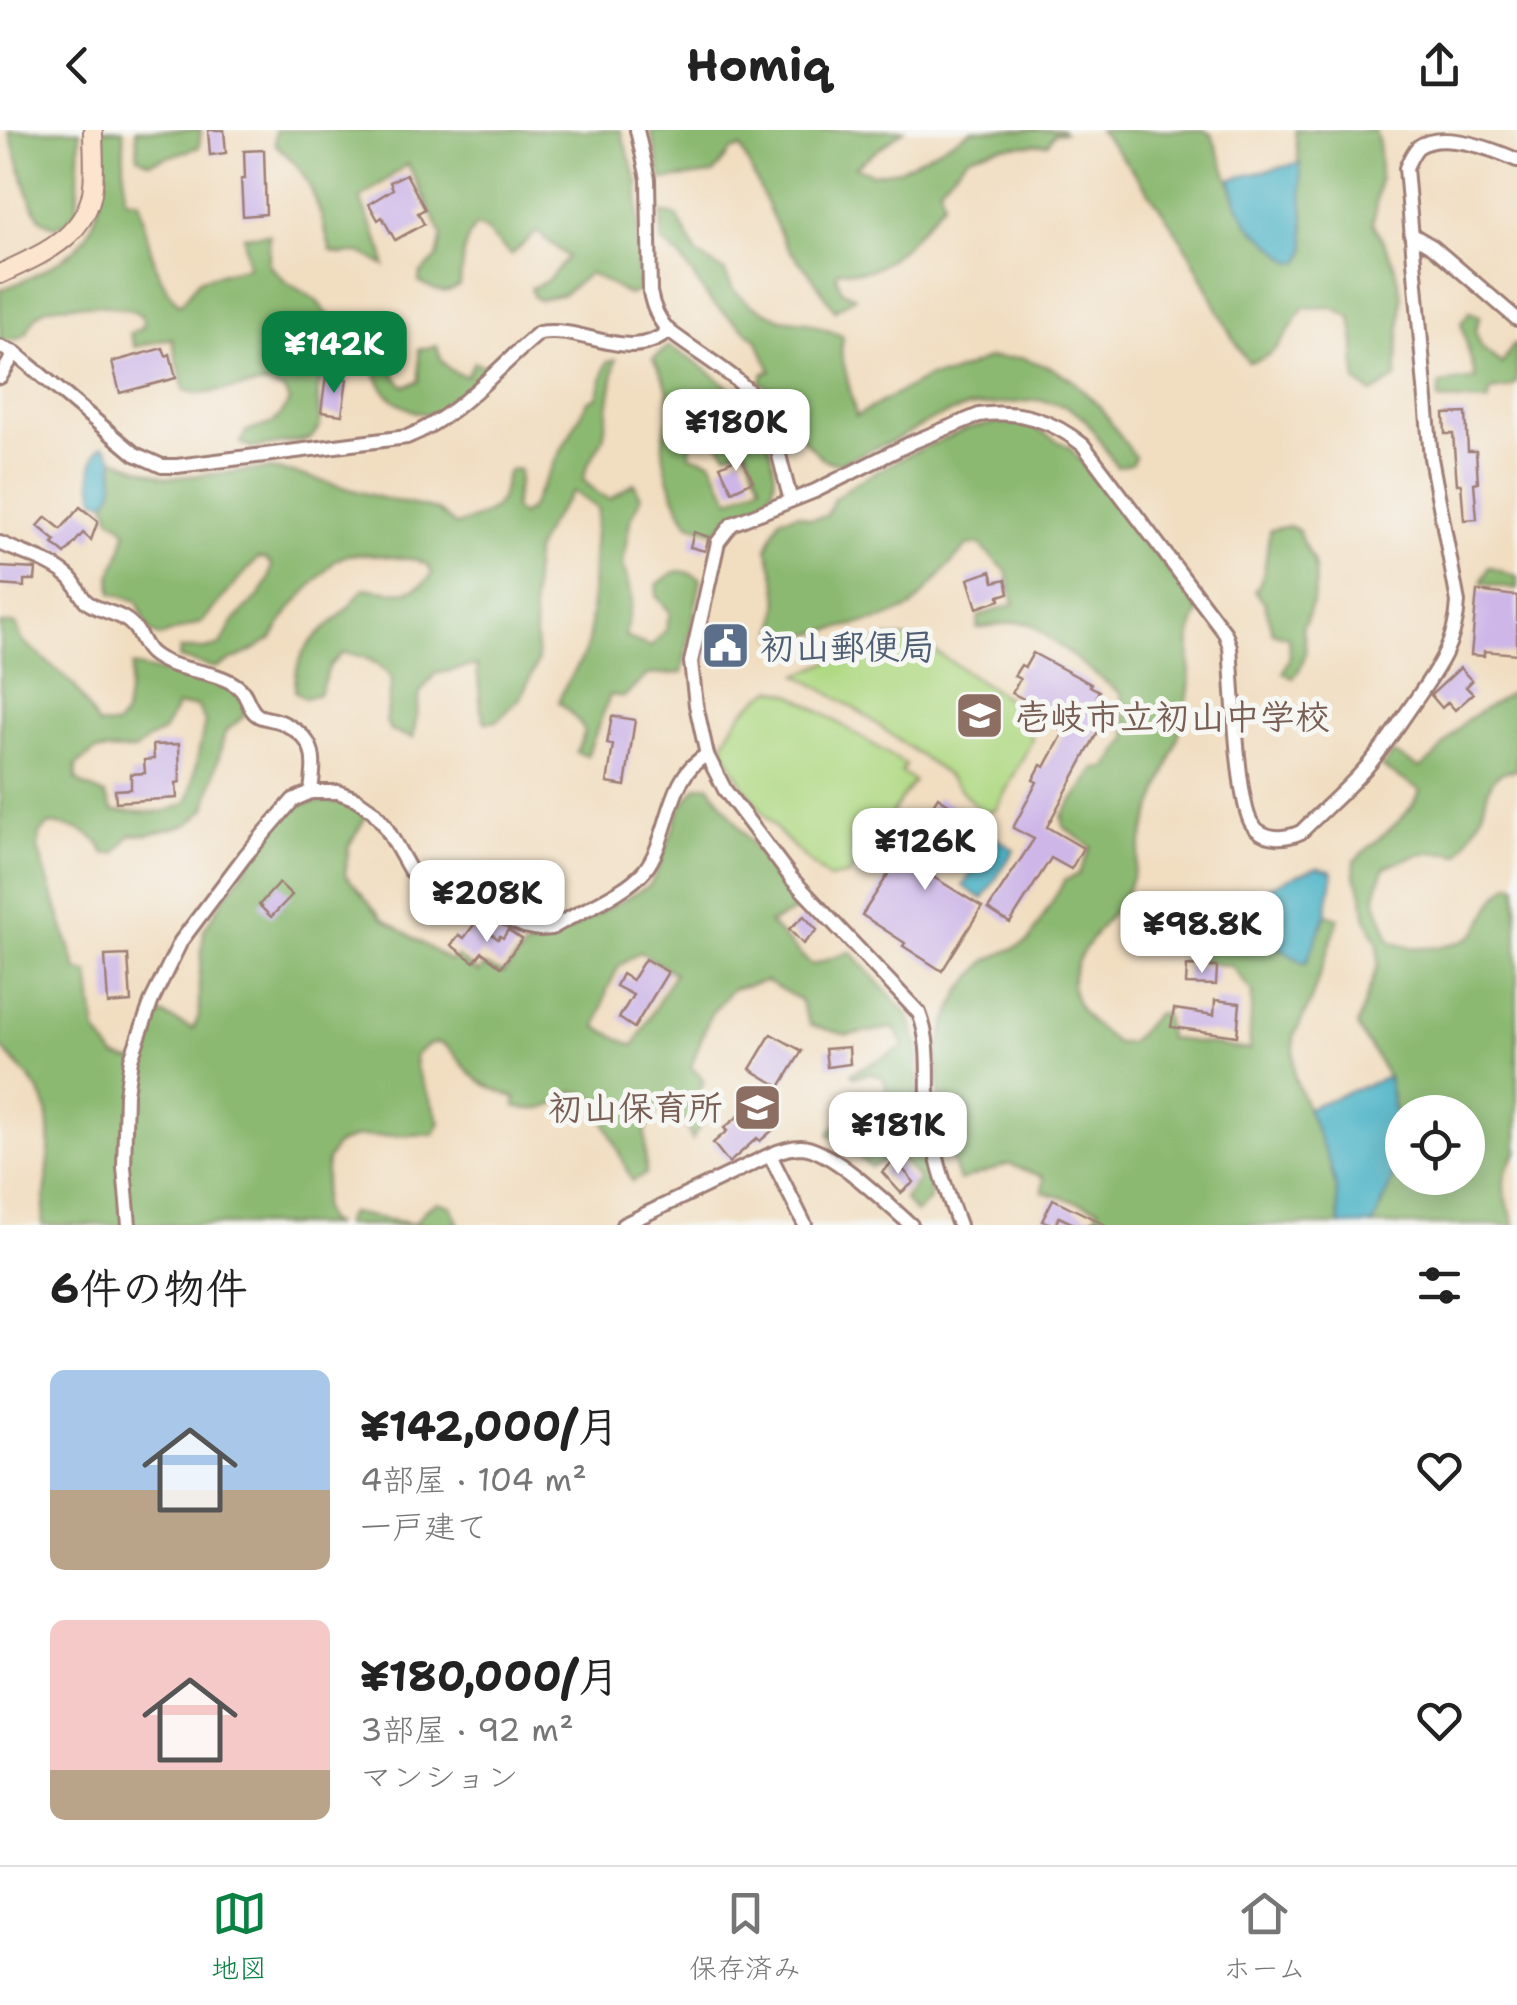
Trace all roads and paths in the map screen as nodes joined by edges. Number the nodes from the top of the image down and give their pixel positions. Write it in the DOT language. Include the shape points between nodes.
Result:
graph roads {
  1 [pos="93,130"];
  2 [pos="637,130"];
  3 [pos="1419,137"];
  4 [pos="1517,160"];
  5 [pos="1411,234"];
  6 [pos="0,274"];
  7 [pos="1517,320"];
  8 [pos="669,332"];
  9 [pos="0,347"];
  10 [pos="16,353"];
  11 [pos="0,378"];
  12 [pos="791,500"];
  13 [pos="0,543"];
  14 [pos="707,755"];
  15 [pos="310,792"];
  16 [pos="770,1155"];
  17 [pos="129,1225"];
  18 [pos="623,1225"];
  19 [pos="804,1225"];
  20 [pos="911,1225"];
  21 [pos="959,1225"];
  1 -- 6 [label="main road" via="93,189 80,222 57,245"];
  2 -- 8 [label="street" via="648,180 650,292"];
  3 -- 4 [label="street" via="1450,136"];
  3 -- 5 [label="street" via="1406,168"];
  5 -- 7 [label="street"];
  5 -- 12 [label="street" via="1432,458 1458,602 1454,636 1380,751 1302,832 1269,836 1252,825 1225,632 1084,445 1061,428 1034,418 979,416"];
  8 -- 10 [label="street" via="636,345 540,333 463,404 407,437 177,466 135,454"];
  8 -- 12 [label="street" via="752,393 768,422"];
  9 -- 10 [label="street"];
  10 -- 11 [label="street"];
  12 -- 14 [label="street" via="732,524 718,542 691,662"];
  13 -- 15 [label="street" via="65,573 90,604 136,628 151,653 240,687 261,718 299,732 315,759"];
  14 -- 15 [label="street" via="688,772 643,872 540,930 424,884 373,811 338,792"];
  14 -- 21 [label="street" via="792,879 919,1012 926,1031 932,1144"];
  15 -- 17 [label="street" via="294,800 245,856 181,942 152,1000 126,1094"];
  16 -- 18 [label="street"];
  16 -- 19 [label="street"];
  16 -- 20 [label="street" via="815,1150"];
}
